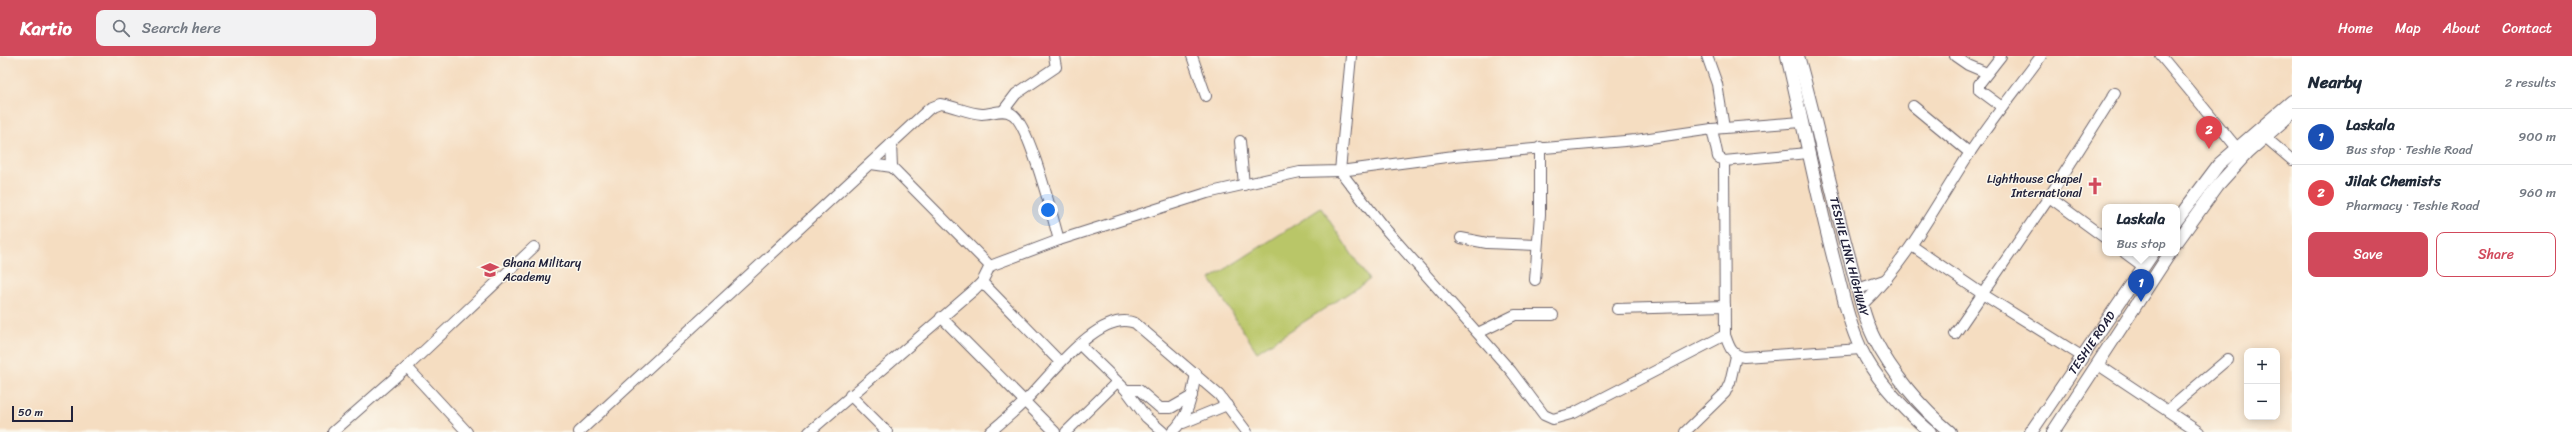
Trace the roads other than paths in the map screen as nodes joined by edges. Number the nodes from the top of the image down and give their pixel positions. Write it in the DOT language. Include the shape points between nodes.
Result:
graph roads {
  1 [pos="1054,56"];
  2 [pos="1192,56"];
  3 [pos="1351,56"];
  4 [pos="1707,56"];
  5 [pos="1787,56"];
  6 [pos="1798,56"];
  7 [pos="1955,56"];
  8 [pos="2001,56"];
  9 [pos="2041,56"];
  10 [pos="2161,56"];
  11 [pos="1987,72"];
  12 [pos="2115,93"];
  13 [pos="1206,96"];
  14 [pos="2292,101"];
  15 [pos="1913,106"];
  16 [pos="2002,107"];
  17 [pos="1003,111"];
  18 [pos="2292,113"];
  19 [pos="1801,122"];
  20 [pos="1724,128"];
  21 [pos="1712,129"];
  22 [pos="2265,137"];
  23 [pos="1240,141"];
  24 [pos="892,144"];
  25 [pos="1540,147"];
  26 [pos="2237,148"];
  27 [pos="1808,153"];
  28 [pos="1970,153"];
  29 [pos="2292,160"];
  30 [pos="1724,161"];
  31 [pos="871,164"];
  32 [pos="892,167"];
  33 [pos="1340,171"];
  34 [pos="1244,186"];
  35 [pos="2049,197"];
  36 [pos="2180,216"];
  37 [pos="2102,236"];
  38 [pos="1461,238"];
  39 [pos="2180,238"];
  40 [pos="1059,240"];
  41 [pos="1536,245"];
  42 [pos="1912,246"];
  43 [pos="534,247"];
  44 [pos="2129,256"];
  45 [pos="2151,256"];
  46 [pos="2168,256"];
  47 [pos="990,266"];
  48 [pos="2144,267"];
  49 [pos="1887,279"];
  50 [pos="1535,280"];
  51 [pos="982,282"];
  52 [pos="1858,289"];
  53 [pos="1984,295"];
  54 [pos="1862,305"];
  55 [pos="1725,306"];
  56 [pos="1617,309"];
  57 [pos="1553,315"];
  58 [pos="941,317"];
  59 [pos="1478,333"];
  60 [pos="1955,334"];
  61 [pos="1725,335"];
  62 [pos="1080,345"];
  63 [pos="1861,349"];
  64 [pos="1736,356"];
  65 [pos="2083,357"];
  66 [pos="2228,359"];
  67 [pos="1060,362"];
  68 [pos="2098,364"];
  69 [pos="407,367"];
  70 [pos="1196,373"];
  71 [pos="1117,382"];
  72 [pos="1126,390"];
  73 [pos="850,395"];
  74 [pos="1192,396"];
  75 [pos="1026,400"];
  76 [pos="1227,405"];
  77 [pos="2168,410"];
  78 [pos="1183,422"];
  79 [pos="333,432"];
  80 [pos="467,432"];
  81 [pos="579,432"];
  82 [pos="808,432"];
  83 [pos="887,432"];
  84 [pos="990,432"];
  85 [pos="1055,432"];
  86 [pos="1066,432"];
  87 [pos="1163,432"];
  88 [pos="1172,432"];
  89 [pos="1247,432"];
  90 [pos="1685,432"];
  91 [pos="1930,432"];
  92 [pos="1950,432"];
  93 [pos="2031,432"];
  94 [pos="2053,432"];
  95 [pos="2198,432"];
  1 -- 17 [label="street" via="1056,67 1016,94"];
  2 -- 13 [label="street"];
  3 -- 33 [label="street"];
  4 -- 20 [label="street" via="1717,84"];
  5 -- 19 [label="main road, TESHIE LINK HIGHWAY"];
  6 -- 52 [label="main road, TESHIE LINK HIGHWAY"];
  7 -- 11 [label="street" via="1968,65"];
  8 -- 11 [label="street"];
  9 -- 16 [label="street"];
  10 -- 26 [label="street"];
  11 -- 16 [label="street" via="1979,84 1979,90"];
  12 -- 35 [label="street"];
  14 -- 26 [label="main road"];
  15 -- 28 [label="street"];
  16 -- 28 [label="street"];
  17 -- 24 [label="street" via="984,114 940,104 930,108"];
  17 -- 40 [label="street" via="1020,121 1030,144"];
  18 -- 22 [label="main road"];
  19 -- 20 [label="street"];
  19 -- 27 [label="main road, TESHIE LINK HIGHWAY"];
  20 -- 21 [label="street"];
  21 -- 25 [label="street" via="1636,140"];
  21 -- 30 [label="street" via="1718,157"];
  22 -- 29 [label="street"];
  22 -- 39 [label="main road" via="2218,185"];
  23 -- 34 [label="street"];
  24 -- 31 [label="street"];
  24 -- 32 [label="street"];
  25 -- 33 [label="street"];
  25 -- 41 [label="street" via="1540,214"];
  26 -- 36 [label="main road" via="2219,164"];
  27 -- 30 [label="street"];
  27 -- 63 [label="main road, TESHIE LINK HIGHWAY" via="1848,312"];
  28 -- 42 [label="street"];
  30 -- 55 [label="street"];
  31 -- 32 [label="street"];
  31 -- 81 [label="street"];
  32 -- 47 [label="street"];
  33 -- 34 [label="street" via="1300,172"];
  33 -- 59 [label="street" via="1381,224"];
  34 -- 40 [label="street" via="1207,193"];
  35 -- 37 [label="street"];
  35 -- 53 [label="street"];
  38 -- 41 [label="street" via="1487,243"];
  40 -- 47 [label="street"];
  41 -- 50 [label="street"];
  42 -- 49 [label="street"];
  42 -- 53 [label="street"];
  43 -- 69 [label="street"];
  44 -- 48 [label="street"];
  45 -- 48 [label="main road, TESHIE ROAD"];
  46 -- 68 [label="main road, TESHIE ROAD"];
  47 -- 51 [label="street"];
  48 -- 65 [label="main road, TESHIE ROAD"];
  49 -- 52 [label="street"];
  49 -- 54 [label="street"];
  51 -- 58 [label="street"];
  51 -- 67 [label="street"];
  52 -- 54 [label="main road, TESHIE LINK HIGHWAY"];
  53 -- 60 [label="street"];
  53 -- 65 [label="street"];
  54 -- 92 [label="main road, TESHIE LINK HIGHWAY" via="1874,338 1909,391"];
  55 -- 56 [label="street"];
  55 -- 61 [label="street"];
  57 -- 59 [label="street" via="1516,316"];
  58 -- 73 [label="street"];
  58 -- 75 [label="street"];
  59 -- 61 [label="street" via="1544,415 1553,419 1574,413"];
  61 -- 64 [label="street"];
  62 -- 67 [label="street"];
  62 -- 70 [label="street" via="1110,323 1126,320 1135,323"];
  62 -- 71 [label="street"];
  63 -- 64 [label="street"];
  63 -- 91 [label="main road, TESHIE LINK HIGHWAY" via="1880,379 1909,413"];
  64 -- 90 [label="street" via="1725,393"];
  65 -- 93 [label="main road, TESHIE ROAD"];
  66 -- 77 [label="street"];
  67 -- 75 [label="street"];
  68 -- 77 [label="street"];
  68 -- 94 [label="main road, TESHIE ROAD"];
  69 -- 79 [label="street"];
  69 -- 80 [label="street"];
  70 -- 74 [label="street"];
  70 -- 76 [label="street"];
  71 -- 72 [label="street"];
  71 -- 86 [label="street"];
  72 -- 74 [label="street" via="1138,390 1160,408 1171,408"];
  72 -- 87 [label="street" via="1146,417"];
  73 -- 82 [label="street"];
  73 -- 83 [label="street"];
  74 -- 78 [label="street"];
  75 -- 84 [label="street"];
  75 -- 85 [label="street"];
  76 -- 78 [label="street"];
  76 -- 89 [label="street"];
  77 -- 95 [label="street"];
  78 -- 88 [label="street"];
}
